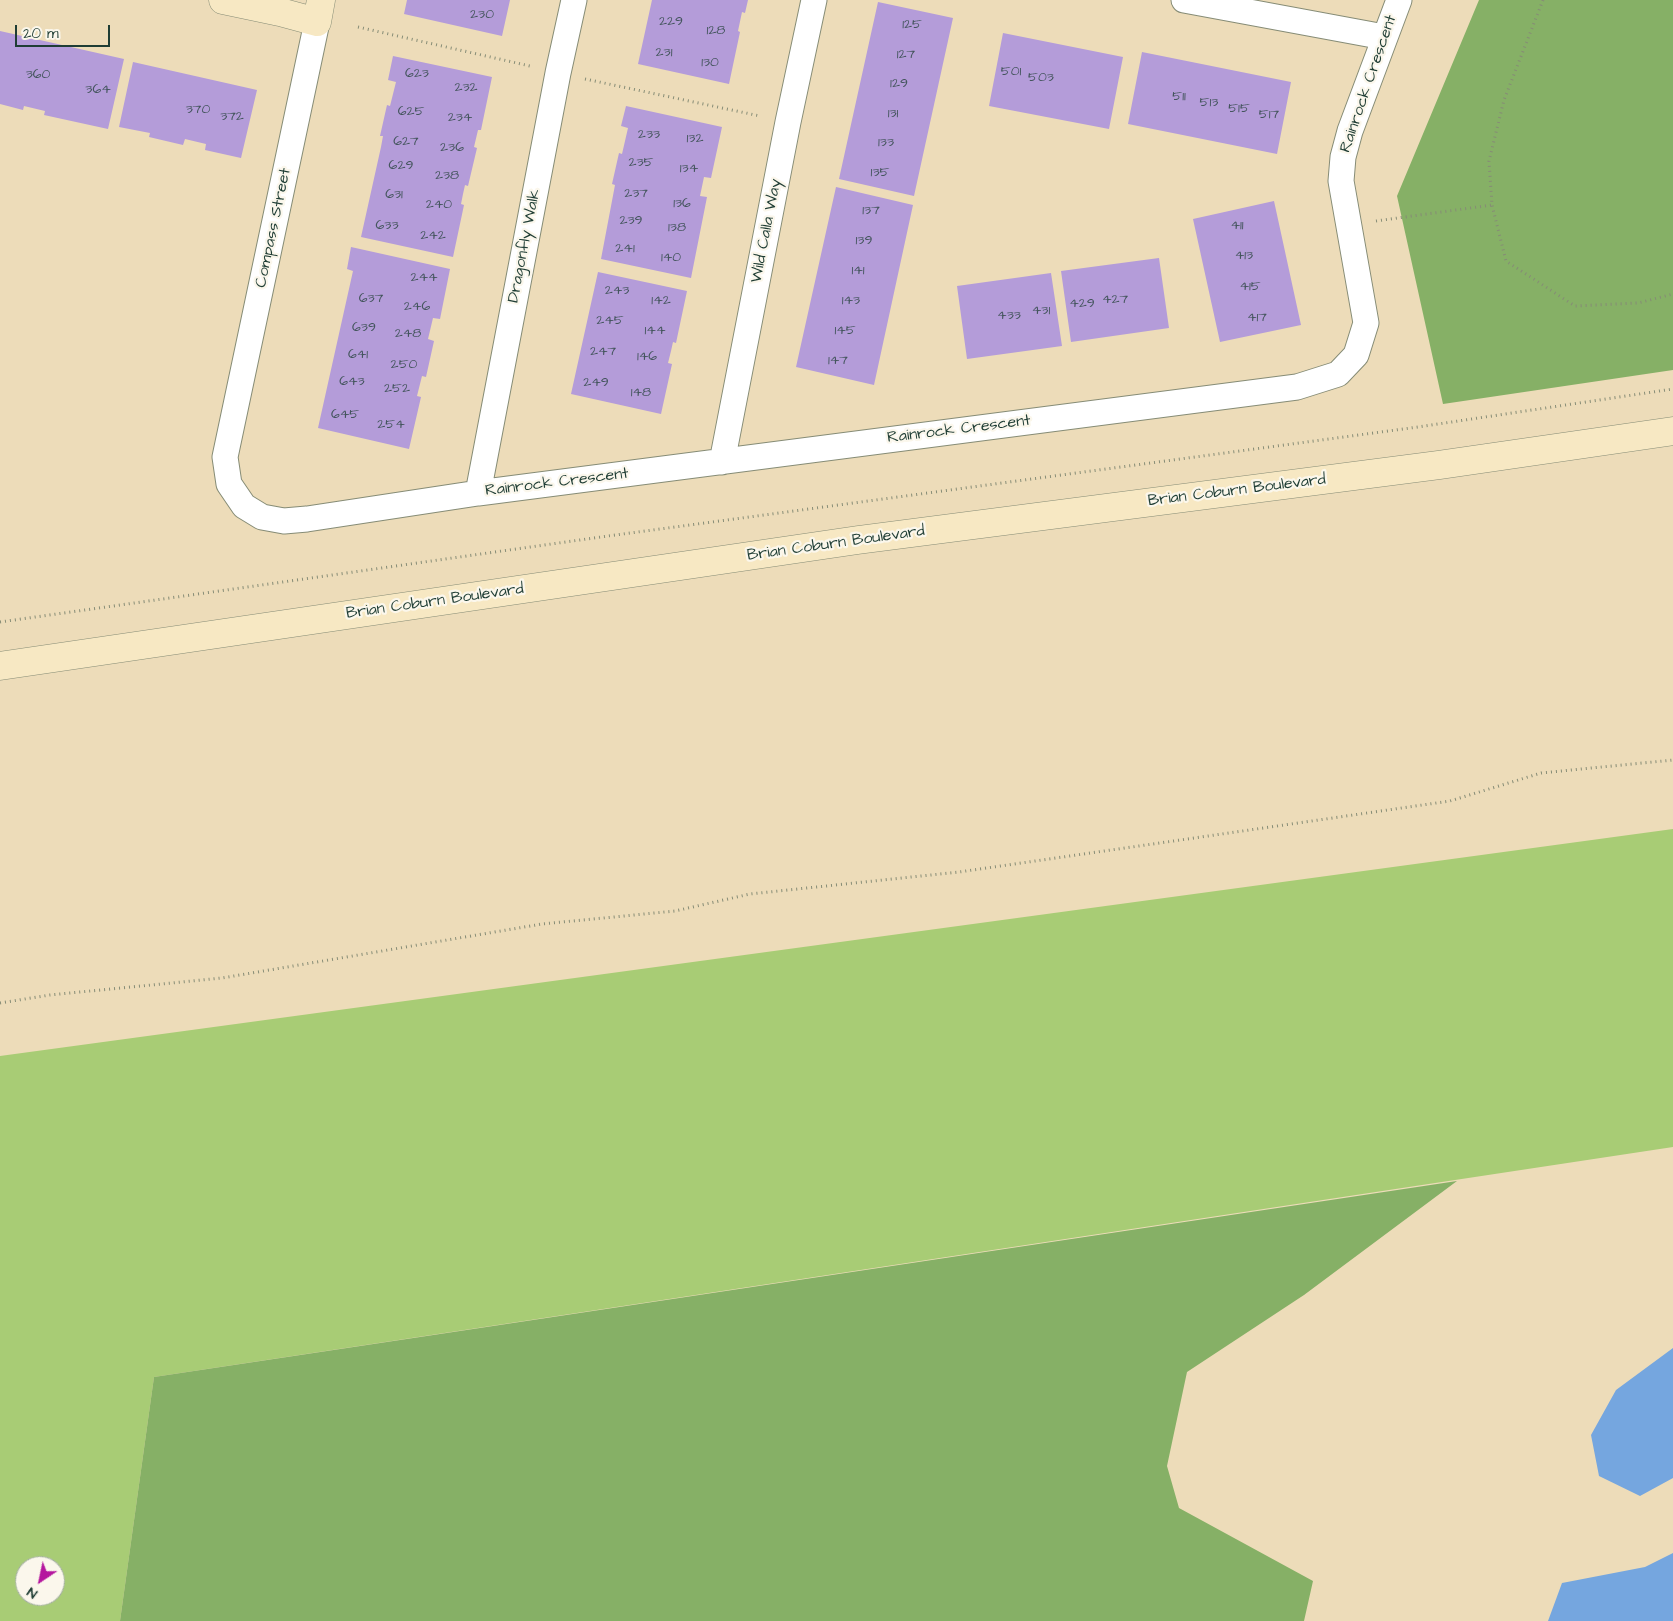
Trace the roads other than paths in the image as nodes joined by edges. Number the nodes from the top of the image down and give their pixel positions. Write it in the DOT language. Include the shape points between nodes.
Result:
graph roads {
  1 [pos="223,0"];
  2 [pos="574,0"];
  3 [pos="814,0"];
  4 [pos="1184,0"];
  5 [pos="1399,0"];
  6 [pos="319,11"];
  7 [pos="1384,37"];
  8 [pos="1673,431"];
  9 [pos="225,457"];
  10 [pos="722,462"];
  11 [pos="478,493"];
  12 [pos="0,666"];
  1 -- 6 [label="main road" via="280,12"];
  2 -- 11 [label="street, Dragonfly Walk"];
  3 -- 10 [label="street, Wild Calla Way"];
  4 -- 7 [label="street"];
  5 -- 7 [label="street, Rainrock Crescent"];
  6 -- 9 [label="street, Compass Street"];
  7 -- 10 [label="street, Rainrock Crescent" via="1343,157 1341,181 1366,323 1356,355 1338,374 1297,386"];
  8 -- 12 [label="main road, Brian Coburn Boulevard" via="848,542"];
  9 -- 11 [label="street, Rainrock Crescent" via="229,484 244,506 262,517 284,521"];
  10 -- 11 [label="street, Rainrock Crescent"];
}
